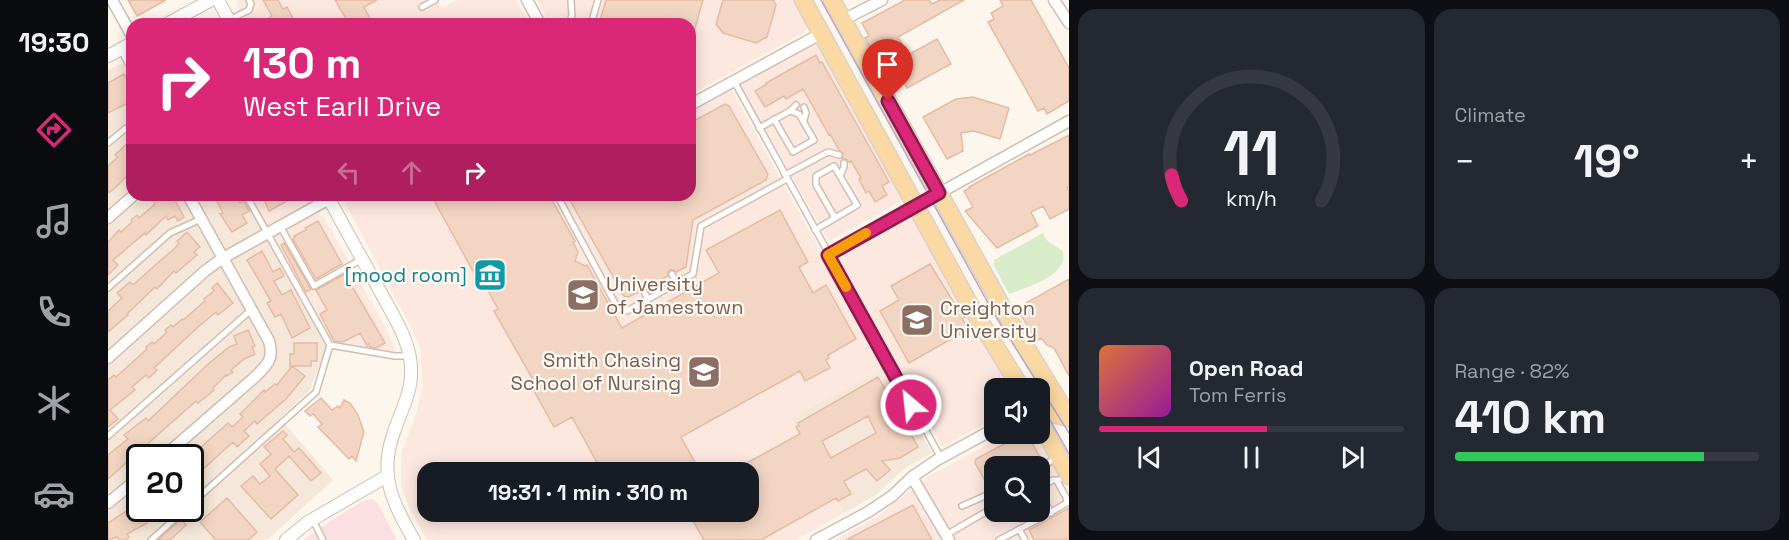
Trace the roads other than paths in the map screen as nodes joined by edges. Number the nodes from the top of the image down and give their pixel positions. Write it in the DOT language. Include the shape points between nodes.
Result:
graph roads {
  1 [pos="112,0"];
  2 [pos="211,0"];
  3 [pos="218,0"];
  4 [pos="249,0"];
  5 [pos="435,0"];
  6 [pos="526,0"];
  7 [pos="598,0"];
  8 [pos="803,0"];
  9 [pos="832,0"];
  10 [pos="882,0"];
  11 [pos="1054,0"];
  12 [pos="572,1"];
  13 [pos="422,7"];
  14 [pos="178,18"];
  15 [pos="228,18"];
  16 [pos="236,18"];
  17 [pos="536,18"];
  18 [pos="571,18"];
  19 [pos="593,18"];
  20 [pos="843,20"];
  21 [pos="1069,23"];
  22 [pos="126,25"];
  23 [pos="822,33"];
  24 [pos="126,46"];
  25 [pos="108,56"];
  26 [pos="734,81"];
  27 [pos="696,102"];
  28 [pos="796,105"];
  29 [pos="804,107"];
  30 [pos="790,111"];
  31 [pos="774,119"];
  32 [pos="804,120"];
  33 [pos="1069,121"];
  34 [pos="759,128"];
  35 [pos="126,129"];
  36 [pos="108,143"];
  37 [pos="839,155"];
  38 [pos="844,163"];
  39 [pos="840,176"];
  40 [pos="786,177"];
  41 [pos="939,193"];
  42 [pos="127,201"];
  43 [pos="191,201"];
  44 [pos="249,201"];
  45 [pos="322,201"];
  46 [pos="333,201"];
  47 [pos="560,201"];
  48 [pos="916,205"];
  49 [pos="108,218"];
  50 [pos="835,218"];
  51 [pos="201,219"];
  52 [pos="280,226"];
  53 [pos="815,230"];
  54 [pos="268,233"];
  55 [pos="828,255"];
  56 [pos="223,258"];
  57 [pos="362,259"];
  58 [pos="672,274"];
  59 [pos="677,283"];
  60 [pos="108,288"];
  61 [pos="643,290"];
  62 [pos="648,299"];
  63 [pos="251,309"];
  64 [pos="330,345"];
  65 [pos="410,356"];
  66 [pos="108,358"];
  67 [pos="1006,365"];
  68 [pos="1014,378"];
  69 [pos="1022,378"];
  70 [pos="1050,413"];
  71 [pos="1069,418"];
  72 [pos="984,434"];
  73 [pos="108,436"];
  74 [pos="1050,439"];
  75 [pos="178,444"];
  76 [pos="1059,457"];
  77 [pos="941,458"];
  78 [pos="1050,462"];
  79 [pos="387,476"];
  80 [pos="912,477"];
  81 [pos="1065,477"];
  82 [pos="1050,482"];
  83 [pos="126,488"];
  84 [pos="204,492"];
  85 [pos="984,496"];
  86 [pos="108,503"];
  87 [pos="962,506"];
  88 [pos="1050,513"];
  89 [pos="984,514"];
  90 [pos="312,519"];
  91 [pos="171,522"];
  92 [pos="1029,522"];
  93 [pos="1019,529"];
  94 [pos="948,537"];
  95 [pos="150,540"];
  96 [pos="286,540"];
  97 [pos="323,540"];
  98 [pos="414,540"];
  99 [pos="816,540"];
  100 [pos="999,540"];
  101 [pos="1025,540"];
  1 -- 22 [label="street"];
  2 -- 14 [label="street"];
  3 -- 15 [label="street"];
  4 -- 16 [label="lane" via="249,10"];
  5 -- 13 [label="lane"];
  6 -- 17 [label="street"];
  7 -- 19 [label="lane"];
  8 -- 23 [label="main road"];
  9 -- 20 [label="main road"];
  10 -- 20 [label="street"];
  11 -- 21 [label="street"];
  12 -- 18 [label="lane"];
  20 -- 41 [label="main road"];
  23 -- 26 [label="street"];
  23 -- 48 [label="main road"];
  24 -- 25 [label="street"];
  26 -- 27 [label="street"];
  26 -- 34 [label="lane"];
  28 -- 30 [label="lane"];
  29 -- 32 [label="lane"];
  30 -- 31 [label="lane"];
  30 -- 32 [label="lane"];
  31 -- 32 [label="lane" via="793,152 814,140"];
  31 -- 34 [label="lane"];
  33 -- 41 [label="street"];
  34 -- 40 [label="lane"];
  35 -- 36 [label="lane"];
  37 -- 40 [label="lane" via="828,152"];
  38 -- 39 [label="lane"];
  39 -- 50 [label="lane" via="857,205"];
  39 -- 50 [label="lane" via="834,166 816,176 816,185"];
  40 -- 53 [label="lane"];
  40 -- 59 [label="lane" via="700,226 693,274"];
  41 -- 48 [label="street"];
  41 -- 71 [label="main road"];
  42 -- 49 [label="street"];
  43 -- 51 [label="street"];
  44 -- 54 [label="lane"];
  45 -- 52 [label="street"];
  46 -- 57 [label="street"];
  47 -- 62 [label="lane" via="618,309 627,311"];
  48 -- 55 [label="street"];
  48 -- 67 [label="main road"];
  50 -- 53 [label="lane"];
  51 -- 56 [label="street"];
  51 -- 60 [label="lane" via="170,233"];
  52 -- 54 [label="street"];
  52 -- 57 [label="lane" via="314,286"];
  53 -- 55 [label="lane"];
  54 -- 56 [label="street"];
  54 -- 64 [label="lane"];
  55 -- 77 [label="lane"];
  56 -- 63 [label="street"];
  56 -- 66 [label="street"];
  57 -- 65 [label="street" via="401,329"];
  58 -- 59 [label="lane"];
  59 -- 62 [label="lane"];
  61 -- 62 [label="lane"];
  63 -- 73 [label="lane"];
  63 -- 75 [label="street" via="269,341 272,354 266,366"];
  64 -- 65 [label="lane"];
  64 -- 84 [label="lane" via="316,392"];
  65 -- 79 [label="street" via="410,388 390,445"];
  67 -- 68 [label="main road"];
  67 -- 69 [label="main road"];
  70 -- 71 [label="main road"];
  72 -- 77 [label="street"];
  74 -- 76 [label="main road"];
  76 -- 78 [label="lane"];
  76 -- 81 [label="main road"];
  77 -- 80 [label="street"];
  79 -- 90 [label="street"];
  79 -- 98 [label="street" via="397,509"];
  80 -- 94 [label="street"];
  80 -- 99 [label="street" via="868,513"];
  81 -- 82 [label="lane"];
  81 -- 88 [label="lane" via="1066,503"];
  83 -- 86 [label="street"];
  85 -- 87 [label="lane"];
  89 -- 94 [label="lane"];
  90 -- 96 [label="street"];
  90 -- 97 [label="lane"];
  91 -- 95 [label="lane"];
  92 -- 93 [label="lane"];
  93 -- 100 [label="lane"];
  93 -- 101 [label="lane"];
}
